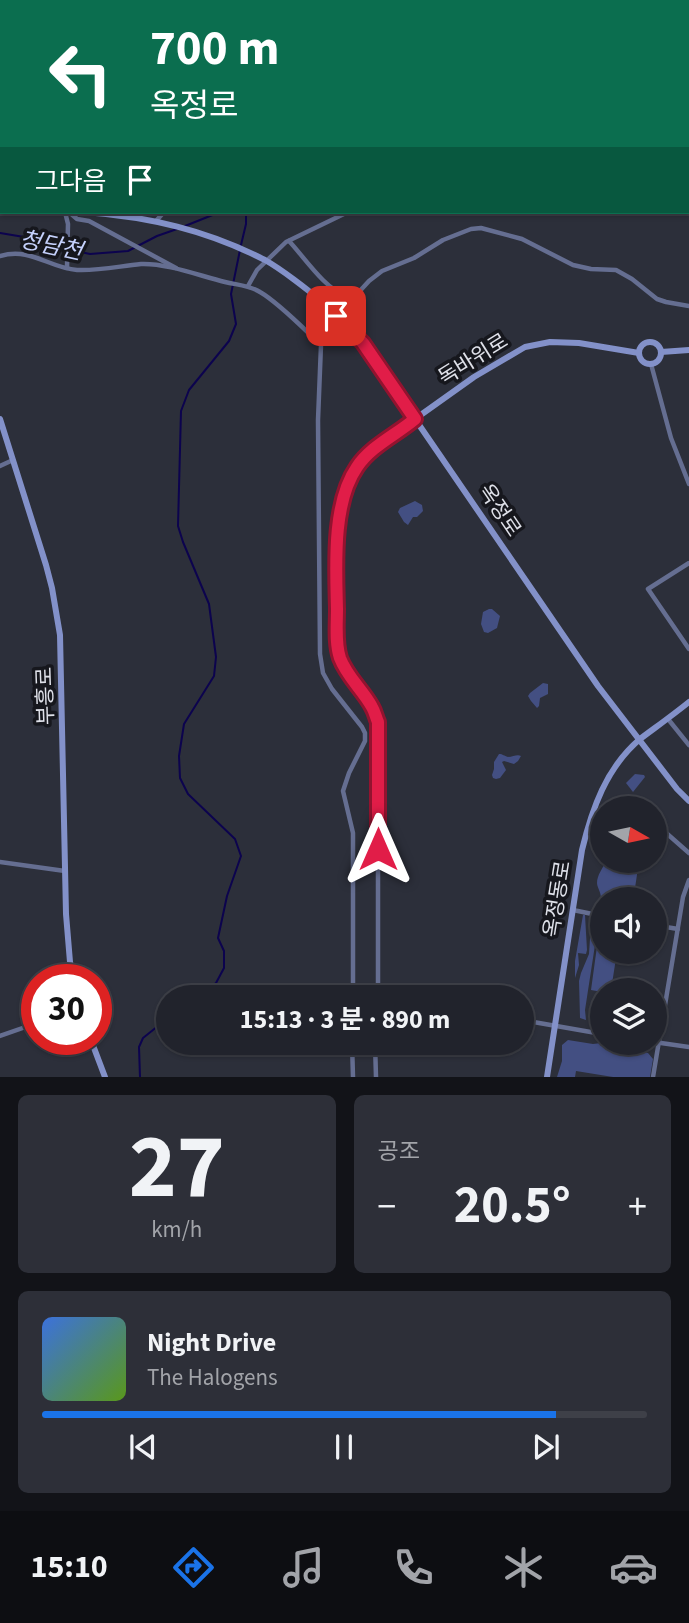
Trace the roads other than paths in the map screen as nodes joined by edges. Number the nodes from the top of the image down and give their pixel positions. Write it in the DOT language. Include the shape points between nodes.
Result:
graph roads {
  1 [pos="67,214"];
  2 [pos="70,214"];
  3 [pos="105,214"];
  4 [pos="163,214"];
  5 [pos="344,214"];
  6 [pos="159,222"];
  7 [pos="289,241"];
  8 [pos="0,256"];
  9 [pos="264,260"];
  10 [pos="67,265"];
  11 [pos="180,270"];
  12 [pos="246,286"];
  13 [pos="689,306"];
  14 [pos="689,350"];
  15 [pos="661,352"];
  16 [pos="639,353"];
  17 [pos="651,364"];
  18 [pos="0,419"];
  19 [pos="415,419"];
  20 [pos="2,428"];
  21 [pos="13,460"];
  22 [pos="0,466"];
  23 [pos="689,484"];
  24 [pos="689,562"];
  25 [pos="689,649"];
  26 [pos="689,702"];
  27 [pos="668,719"];
  28 [pos="639,741"];
  29 [pos="689,745"];
  30 [pos="689,801"];
  31 [pos="667,834"];
  32 [pos="689,853"];
  33 [pos="0,862"];
  34 [pos="66,871"];
  35 [pos="689,880"];
  36 [pos="573,910"];
  37 [pos="590,914"];
  38 [pos="667,927"];
  39 [pos="678,929"];
  40 [pos="71,964"];
  41 [pos="353,985"];
  42 [pos="378,985"];
  43 [pos="667,988"];
  44 [pos="534,1023"];
  45 [pos="555,1027"];
  46 [pos="21,1029"];
  47 [pos="590,1032"];
  48 [pos="0,1036"];
  49 [pos="667,1044"];
  50 [pos="689,1047"];
  51 [pos="97,1055"];
  52 [pos="352,1055"];
  53 [pos="375,1055"];
  54 [pos="656,1055"];
  55 [pos="105,1077"];
  56 [pos="353,1077"];
  57 [pos="376,1077"];
  58 [pos="547,1077"];
  59 [pos="653,1077"];
  1 -- 10 [label="street"];
  2 -- 11 [label="street"];
  3 -- 6 [label="main road"];
  4 -- 6 [label="street"];
  5 -- 7 [label="street"];
  6 -- 9 [label="main road, 옥정로" via="192,230"];
  7 -- 9 [label="street"];
  7 -- 13 [label="street" via="341,295 358,293 378,273 443,240 489,229 522,239 573,265 616,270 660,301"];
  8 -- 10 [label="street" via="26,254"];
  9 -- 12 [label="street"];
  9 -- 19 [label="main road, 옥정로" via="322,302 363,343"];
  10 -- 11 [label="street" via="74,270 144,264"];
  11 -- 12 [label="street"];
  12 -- 41 [label="street" via="267,296 321,345 317,420 320,654 332,689 365,733 343,791 353,834"];
  14 -- 15 [label="main road"];
  15 -- 16 [label="main road" via="652,342"];
  15 -- 17 [label="main road"];
  16 -- 17 [label="main road"];
  16 -- 19 [label="main road, 독바위로" via="579,343 525,346"];
  17 -- 23 [label="street"];
  18 -- 20 [label="main road, 부흥로"];
  19 -- 28 [label="main road, 옥정로"];
  19 -- 42 [label="street" via="373,449 357,467 339,520 337,645 349,676 378,722"];
  20 -- 21 [label="main road, 부흥로"];
  21 -- 22 [label="street"];
  21 -- 34 [label="main road, 부흥로" via="49,576 60,635"];
  24 -- 25 [label="street" via="648,589"];
  26 -- 27 [label="main road, 옥정동로"];
  27 -- 28 [label="main road, 옥정동로"];
  27 -- 29 [label="street"];
  28 -- 30 [label="main road, 옥정로"];
  28 -- 36 [label="main road, 옥정동로" via="604,785 590,817"];
  31 -- 32 [label="street"];
  33 -- 34 [label="street"];
  34 -- 40 [label="main road, 부흥로"];
  35 -- 39 [label="street"];
  36 -- 37 [label="street"];
  36 -- 45 [label="main road, 옥정동로"];
  38 -- 39 [label="street"];
  39 -- 43 [label="street"];
  44 -- 45 [label="street"];
  45 -- 47 [label="street"];
  45 -- 58 [label="main road, 옥정동로"];
  46 -- 48 [label="street"];
  49 -- 50 [label="street"];
  51 -- 55 [label="main road"];
  52 -- 56 [label="street"];
  53 -- 57 [label="street"];
  54 -- 59 [label="street"];
}
